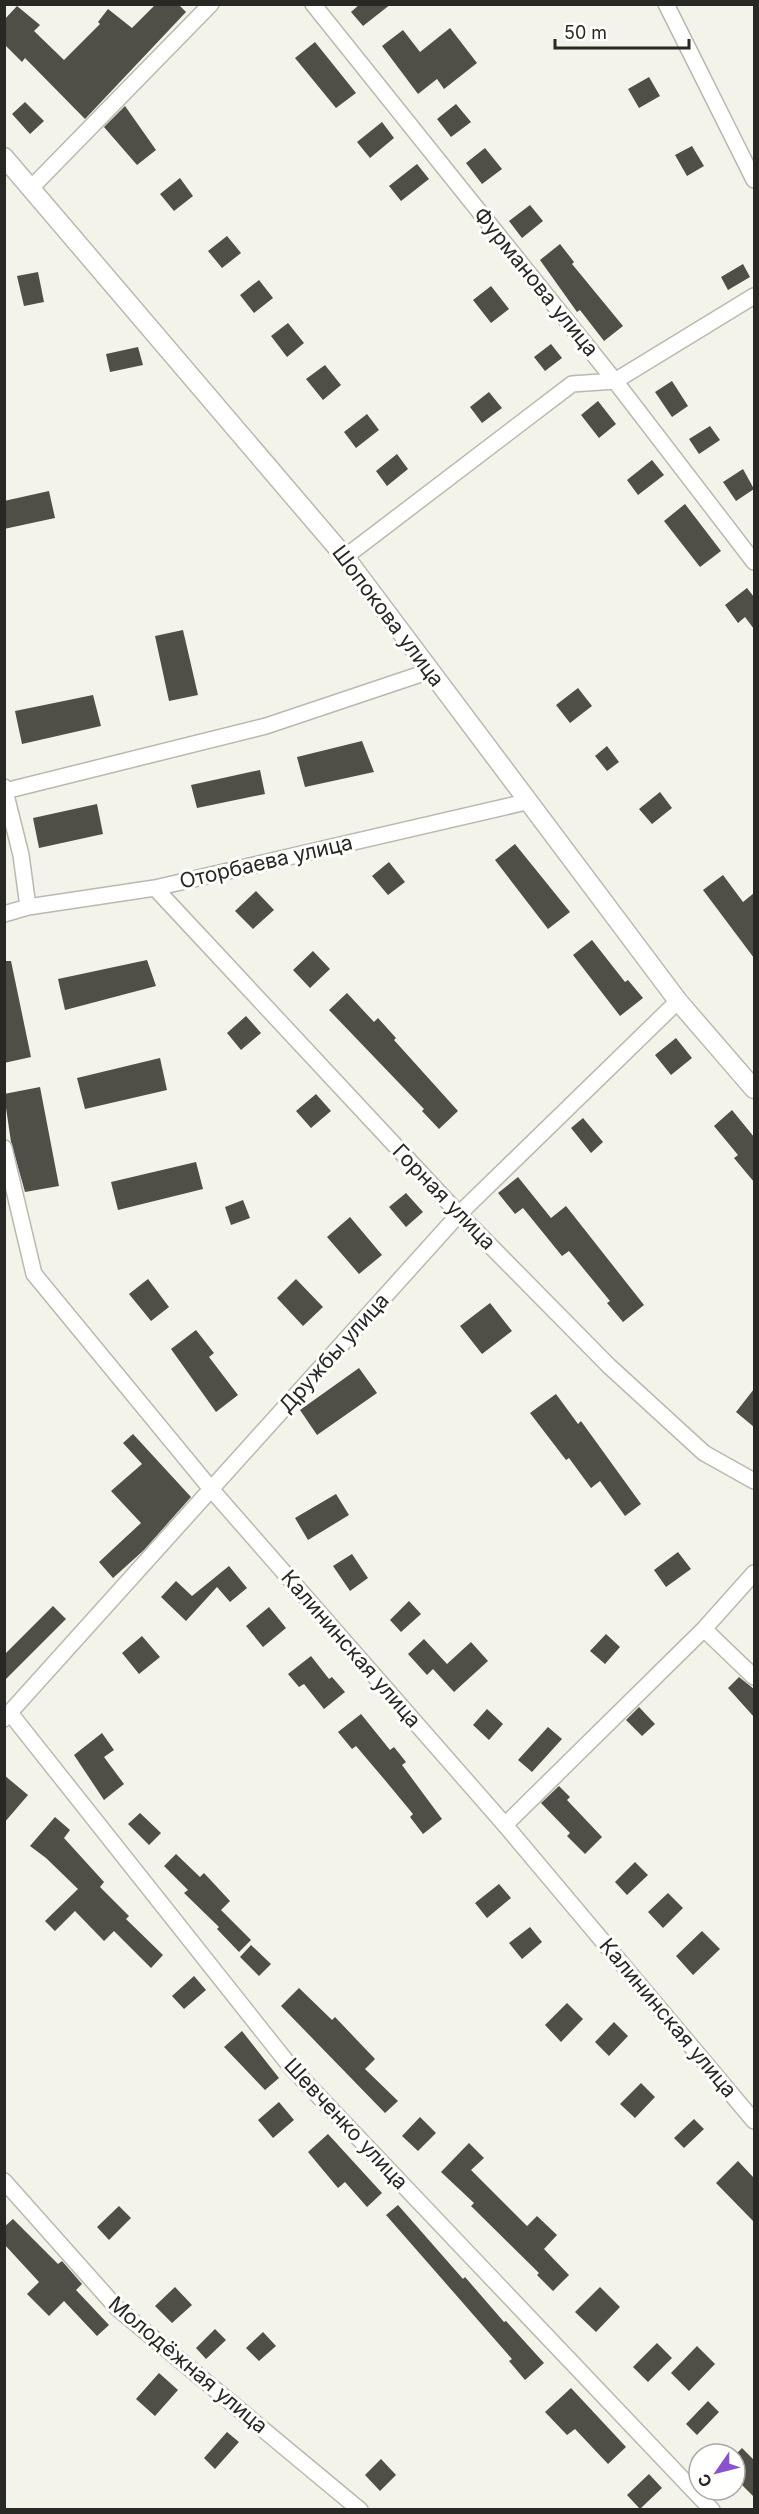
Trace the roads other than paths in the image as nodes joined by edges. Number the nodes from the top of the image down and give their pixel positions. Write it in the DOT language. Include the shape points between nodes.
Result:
graph roads {
  1 [pos="211,4"];
  2 [pos="313,4"];
  3 [pos="666,4"];
  4 [pos="4,157"];
  5 [pos="754,180"];
  6 [pos="32,187"];
  7 [pos="754,296"];
  8 [pos="615,381"];
  9 [pos="345,557"];
  10 [pos="754,562"];
  11 [pos="430,671"];
  12 [pos="5,789"];
  13 [pos="526,801"];
  14 [pos="155,888"];
  15 [pos="28,906"];
  16 [pos="4,914"];
  17 [pos="678,1000"];
  18 [pos="754,1089"];
  19 [pos="4,1148"];
  20 [pos="459,1214"];
  21 [pos="754,1481"];
  22 [pos="211,1489"];
  23 [pos="754,1573"];
  24 [pos="704,1629"];
  25 [pos="754,1677"];
  26 [pos="7,1716"];
  27 [pos="505,1825"];
  28 [pos="754,2121"];
  29 [pos="4,2181"];
  30 [pos="360,2510"];
  31 [pos="712,2510"];
  1 -- 6 [label="street"];
  2 -- 8 [label="street, Фурманова улица"];
  3 -- 5 [label="street"];
  4 -- 6 [label="street, Шопокова улица"];
  6 -- 9 [label="street, Шопокова улица"];
  7 -- 8 [label="street"];
  8 -- 9 [label="street" via="572,384"];
  8 -- 10 [label="street, Фурманова улица"];
  9 -- 11 [label="street, Шопокова улица"];
  11 -- 12 [label="street" via="266,726"];
  11 -- 13 [label="street, Шопокова улица"];
  12 -- 15 [label="street"];
  13 -- 14 [label="street, Оторбаева улица"];
  13 -- 17 [label="street, Шопокова улица"];
  14 -- 15 [label="street, Оторбаева улица"];
  14 -- 20 [label="street, Горная улица"];
  15 -- 16 [label="street, Оторбаева улица"];
  17 -- 18 [label="street, Шопокова улица"];
  17 -- 20 [label="street, Дружбы улица"];
  19 -- 22 [label="street, Калининская улица" via="34,1274"];
  20 -- 21 [label="street, Горная улица" via="609,1366 704,1453"];
  20 -- 22 [label="street, Дружбы улица"];
  22 -- 26 [label="street, Дружбы улица"];
  22 -- 27 [label="street, Калининская улица"];
  23 -- 24 [label="street"];
  24 -- 25 [label="street"];
  24 -- 27 [label="street"];
  26 -- 31 [label="street, Шевченко улица" via="290,2066"];
  27 -- 28 [label="street, Калининская улица"];
  29 -- 30 [label="street, Молодёжная улица" via="117,2308"];
}
